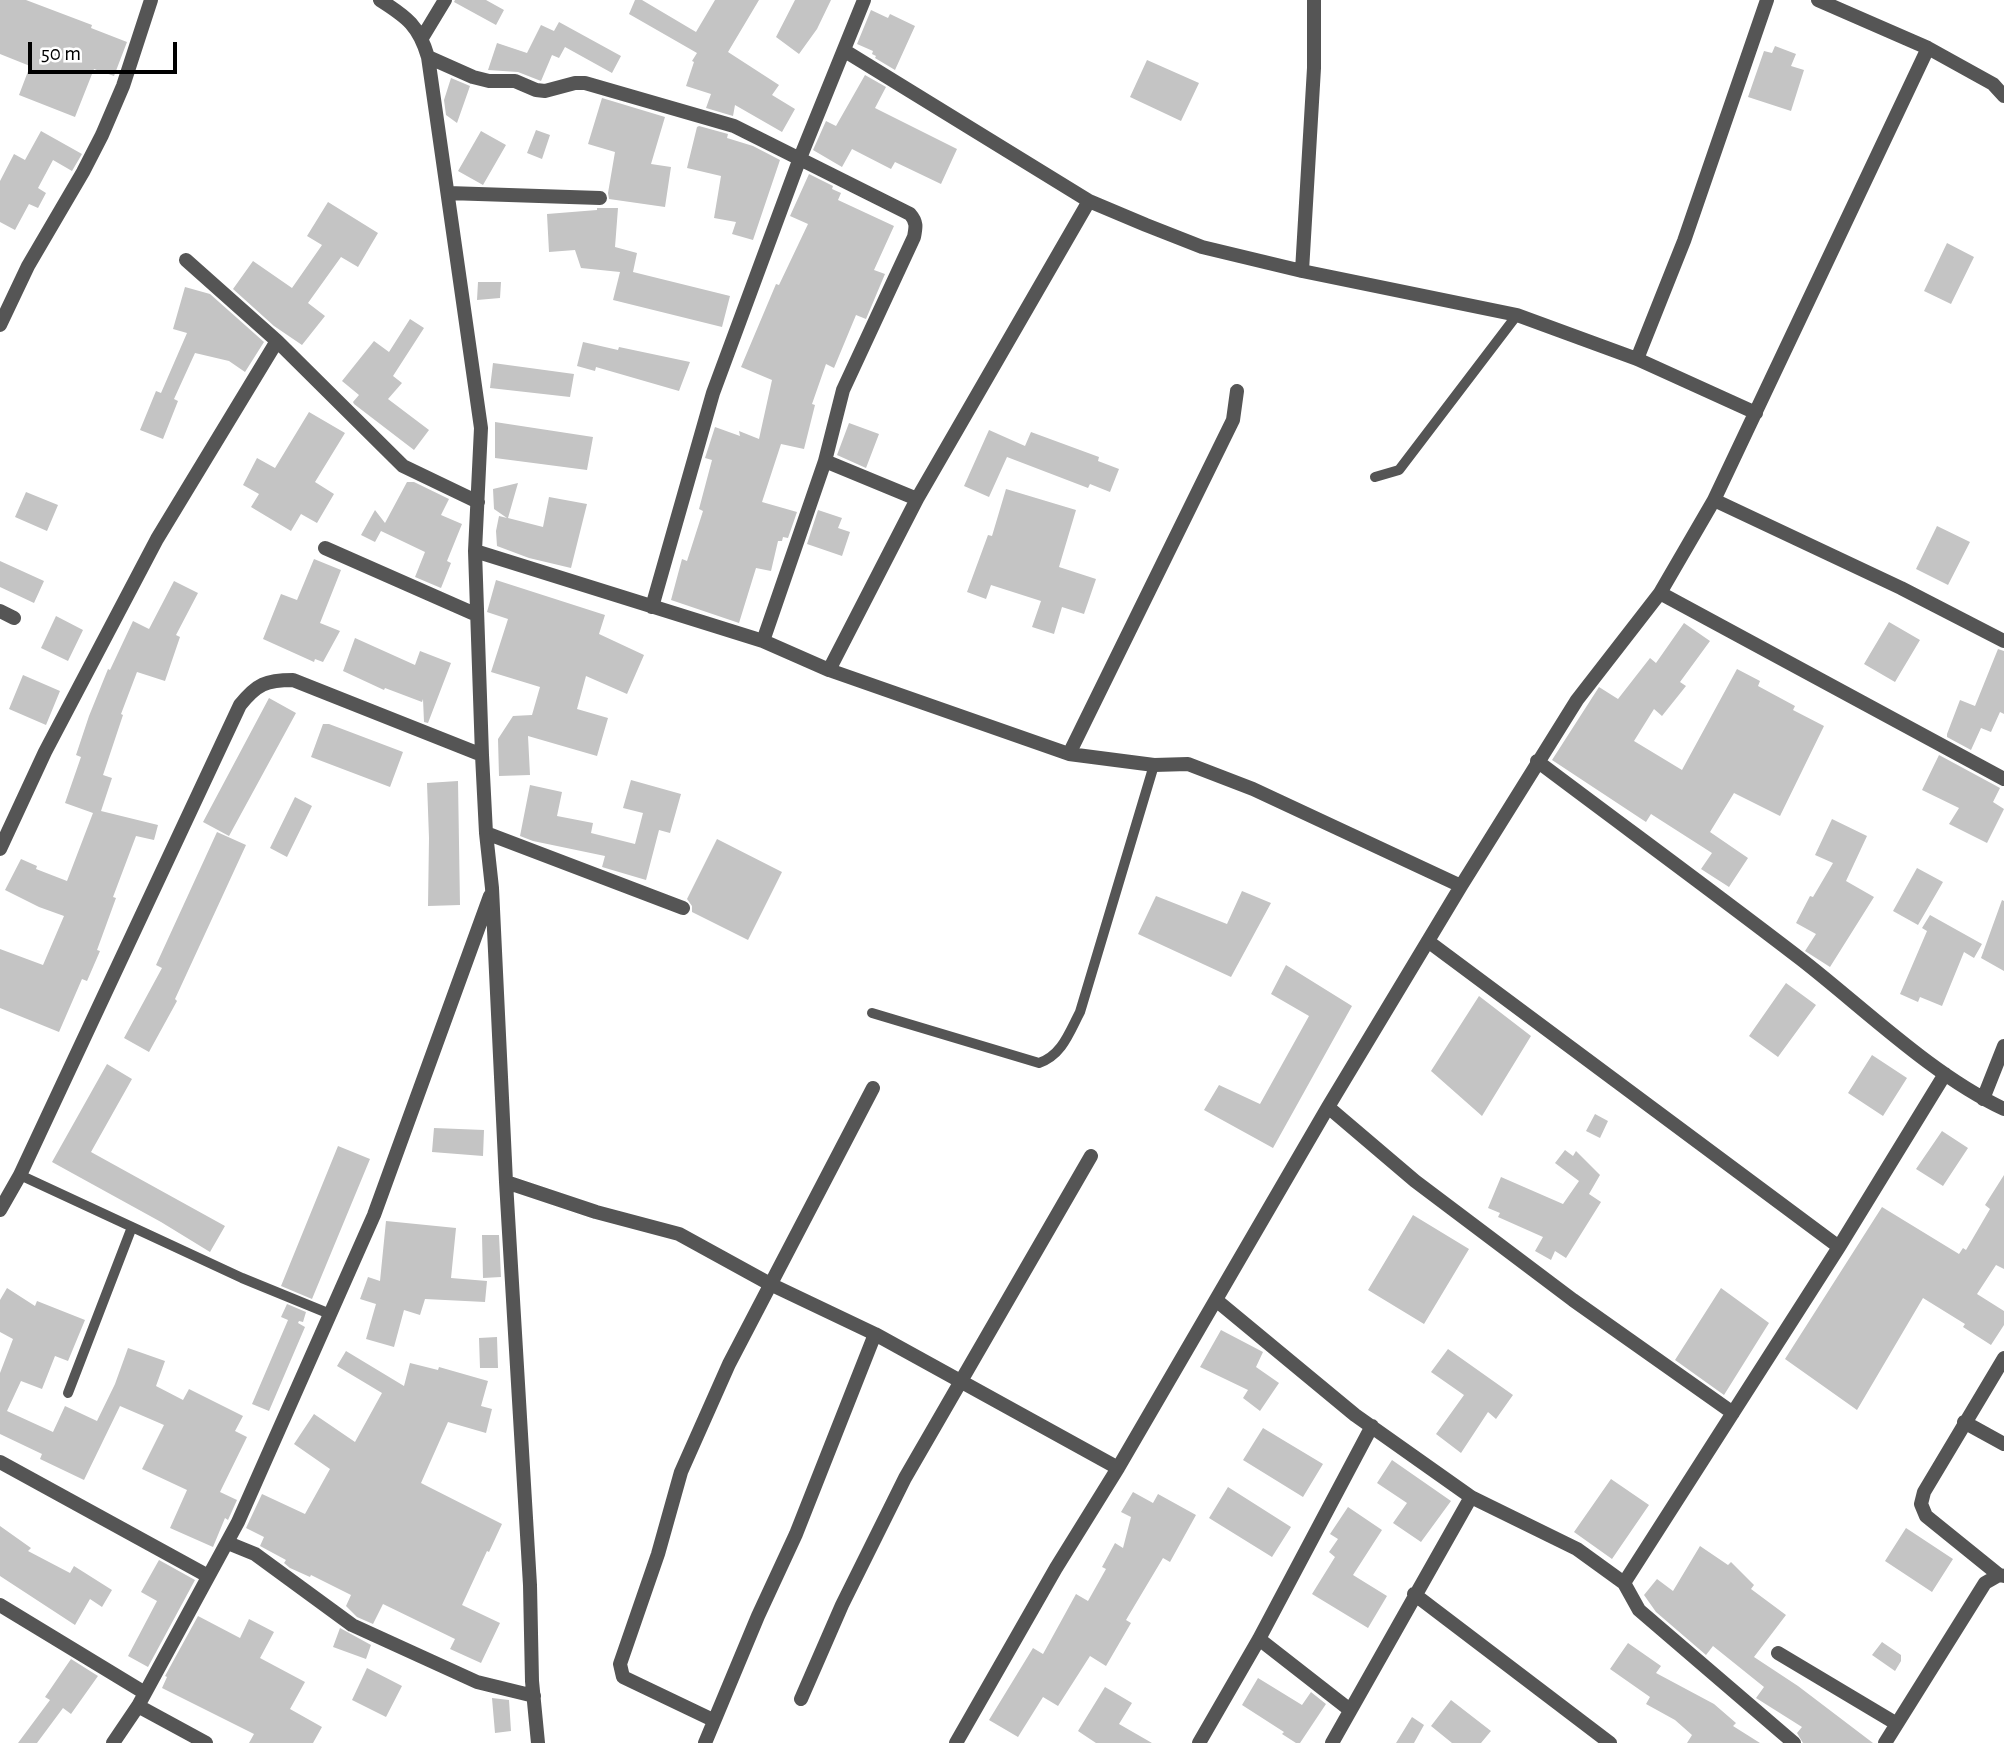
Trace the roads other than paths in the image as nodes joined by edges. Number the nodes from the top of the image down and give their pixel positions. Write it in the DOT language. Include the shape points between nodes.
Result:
graph roads {
  1 [pos="151,0"];
  2 [pos="380,0"];
  3 [pos="444,0"];
  4 [pos="864,0"];
  5 [pos="1314,0"];
  6 [pos="1767,0"];
  7 [pos="1818,0"];
  8 [pos="422,38"];
  9 [pos="1928,48"];
  10 [pos="845,51"];
  11 [pos="428,57"];
  12 [pos="2004,96"];
  13 [pos="800,158"];
  14 [pos="448,193"];
  15 [pos="600,198"];
  16 [pos="1089,201"];
  17 [pos="186,260"];
  18 [pos="1302,271"];
  19 [pos="1517,315"];
  20 [pos="0,325"];
  21 [pos="277,341"];
  22 [pos="1637,359"];
  23 [pos="1237,391"];
  24 [pos="1756,413"];
  25 [pos="825,461"];
  26 [pos="1375,477"];
  27 [pos="917,499"];
  28 [pos="1714,500"];
  29 [pos="478,502"];
  30 [pos="325,548"];
  31 [pos="475,551"];
  32 [pos="1660,593"];
  33 [pos="652,607"];
  34 [pos="0,611"];
  35 [pos="477,615"];
  36 [pos="15,618"];
  37 [pos="763,640"];
  38 [pos="2004,641"];
  39 [pos="830,670"];
  40 [pos="1069,754"];
  41 [pos="482,755"];
  42 [pos="1537,761"];
  43 [pos="1154,765"];
  44 [pos="2004,779"];
  45 [pos="486,833"];
  46 [pos="0,849"];
  47 [pos="1461,886"];
  48 [pos="492,888"];
  49 [pos="683,908"];
  50 [pos="1429,942"];
  51 [pos="872,1013"];
  52 [pos="2004,1046"];
  53 [pos="1945,1074"];
  54 [pos="873,1088"];
  55 [pos="1983,1099"];
  56 [pos="1328,1107"];
  57 [pos="2004,1109"];
  58 [pos="1091,1156"];
  59 [pos="20,1175"];
  60 [pos="506,1182"];
  61 [pos="0,1210"];
  62 [pos="132,1227"];
  63 [pos="1839,1247"];
  64 [pos="770,1284"];
  65 [pos="1216,1300"];
  66 [pos="330,1314"];
  67 [pos="875,1334"];
  68 [pos="2004,1358"];
  69 [pos="960,1380"];
  70 [pos="68,1393"];
  71 [pos="1733,1413"];
  72 [pos="1964,1422"];
  73 [pos="1372,1426"];
  74 [pos="2004,1444"];
  75 [pos="0,1462"];
  76 [pos="1118,1468"];
  77 [pos="1471,1497"];
  78 [pos="228,1543"];
  79 [pos="208,1576"];
  80 [pos="2002,1576"];
  81 [pos="1623,1583"];
  82 [pos="1414,1594"];
  83 [pos="0,1605"];
  84 [pos="1259,1639"];
  85 [pos="1777,1653"];
  86 [pos="534,1696"];
  87 [pos="142,1699"];
  88 [pos="801,1699"];
  89 [pos="1350,1710"];
  90 [pos="713,1720"];
  91 [pos="1897,1724"];
  92 [pos="113,1743"];
  93 [pos="206,1743"];
  94 [pos="538,1743"];
  95 [pos="705,1743"];
  96 [pos="956,1743"];
  97 [pos="1199,1743"];
  98 [pos="1332,1743"];
  99 [pos="1610,1743"];
  100 [pos="1794,1743"];
  101 [pos="1885,1743"];
  1 -- 20 [label="street" via="102,135"];
  2 -- 8 [label="street" via="401,13"];
  3 -- 8 [label="street"];
  4 -- 10 [label="street"];
  5 -- 18 [label="street"];
  6 -- 22 [label="street" via="1684,241"];
  7 -- 9 [label="street"];
  8 -- 11 [label="street"];
  9 -- 12 [label="street"];
  9 -- 24 [label="street"];
  10 -- 13 [label="street"];
  10 -- 16 [label="street"];
  11 -- 13 [label="street" via="473,77 515,81 536,90 585,83 734,126"];
  11 -- 14 [label="street"];
  13 -- 25 [label="street" via="910,214 916,226 843,390"];
  13 -- 33 [label="street" via="713,393"];
  14 -- 15 [label="street"];
  14 -- 29 [label="street" via="481,428"];
  16 -- 18 [label="street" via="1202,247"];
  16 -- 27 [label="street"];
  17 -- 21 [label="street"];
  18 -- 19 [label="street"];
  19 -- 22 [label="street"];
  19 -- 26 [label="lane" via="1399,470"];
  21 -- 29 [label="street" via="403,466"];
  21 -- 46 [label="street" via="157,539 45,752"];
  22 -- 24 [label="street"];
  23 -- 40 [label="street" via="1233,420"];
  24 -- 28 [label="street"];
  25 -- 27 [label="street"];
  25 -- 37 [label="street"];
  27 -- 39 [label="street"];
  28 -- 32 [label="street"];
  28 -- 38 [label="street"];
  29 -- 31 [label="street"];
  30 -- 35 [label="street"];
  31 -- 33 [label="street"];
  31 -- 35 [label="street"];
  32 -- 42 [label="street" via="1577,700"];
  32 -- 44 [label="street"];
  33 -- 37 [label="street"];
  34 -- 36 [label="street"];
  35 -- 41 [label="street"];
  37 -- 39 [label="street"];
  39 -- 40 [label="street"];
  40 -- 43 [label="street"];
  41 -- 45 [label="street"];
  41 -- 59 [label="street" via="293,680 272,680 253,689 240,705"];
  42 -- 47 [label="street"];
  42 -- 53 [label="street"];
  43 -- 47 [label="street" via="1188,764 1253,789"];
  43 -- 51 [label="lane" via="1080,1012 1051,1059 1039,1063"];
  45 -- 48 [label="street"];
  45 -- 49 [label="street"];
  47 -- 50 [label="street"];
  48 -- 60 [label="street"];
  48 -- 66 [label="street" via="374,1214"];
  50 -- 56 [label="street"];
  50 -- 63 [label="street"];
  52 -- 55 [label="street"];
  53 -- 55 [label="street"];
  53 -- 63 [label="street"];
  54 -- 64 [label="street"];
  55 -- 57 [label="street"];
  56 -- 65 [label="street"];
  56 -- 71 [label="street" via="1415,1181"];
  58 -- 69 [label="street"];
  59 -- 61 [label="street"];
  59 -- 62 [label="lane"];
  60 -- 64 [label="street" via="679,1234"];
  60 -- 86 [label="street"];
  62 -- 66 [label="lane"];
  62 -- 70 [label="lane"];
  63 -- 71 [label="street"];
  64 -- 67 [label="street"];
  64 -- 90 [label="street" via="681,1472 620,1664 623,1677"];
  65 -- 73 [label="street"];
  65 -- 76 [label="street"];
  66 -- 78 [label="street"];
  67 -- 69 [label="street"];
  67 -- 90 [label="street" via="796,1534"];
  68 -- 72 [label="street"];
  69 -- 76 [label="street"];
  69 -- 88 [label="street" via="905,1478"];
  71 -- 81 [label="street"];
  72 -- 74 [label="street"];
  72 -- 80 [label="street" via="1921,1504 1926,1516"];
  73 -- 77 [label="street"];
  73 -- 84 [label="street"];
  75 -- 79 [label="street"];
  76 -- 96 [label="street"];
  77 -- 81 [label="street" via="1577,1549"];
  77 -- 82 [label="street"];
  78 -- 79 [label="street"];
  78 -- 86 [label="street" via="255,1554 352,1625 477,1682"];
  79 -- 87 [label="street"];
  80 -- 91 [label="street" via="1985,1583"];
  81 -- 100 [label="street" via="1639,1610"];
  82 -- 89 [label="street"];
  82 -- 99 [label="street"];
  83 -- 87 [label="street"];
  84 -- 89 [label="street"];
  84 -- 97 [label="street"];
  85 -- 91 [label="street"];
  86 -- 94 [label="street"];
  87 -- 92 [label="street"];
  87 -- 93 [label="street"];
  89 -- 98 [label="street"];
  90 -- 95 [label="street"];
  91 -- 101 [label="street"];
}
